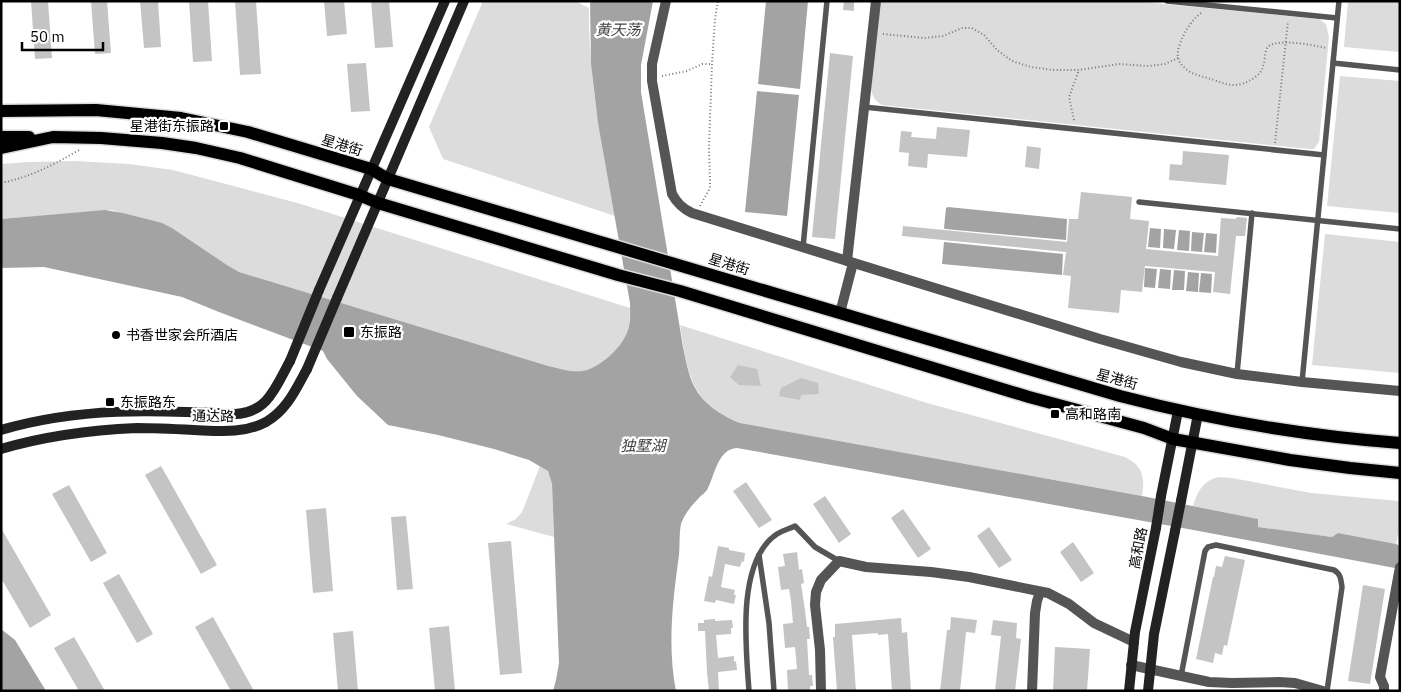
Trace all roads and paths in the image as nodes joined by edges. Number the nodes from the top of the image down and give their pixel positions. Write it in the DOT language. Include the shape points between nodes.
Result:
graph roads {
  1 [pos="445,1"];
  2 [pos="464,1"];
  3 [pos="666,1"];
  4 [pos="718,1"];
  5 [pos="827,1"];
  6 [pos="876,1"];
  7 [pos="1167,1"];
  8 [pos="1339,1"];
  9 [pos="1210,6"];
  10 [pos="1289,14"];
  11 [pos="1337,18"];
  12 [pos="872,33"];
  13 [pos="1286,42"];
  14 [pos="1334,49"];
  15 [pos="1178,58"];
  16 [pos="1333,63"];
  17 [pos="712,64"];
  18 [pos="1079,70"];
  19 [pos="1400,70"];
  20 [pos="652,78"];
  21 [pos="864,107"];
  22 [pos="52,110"];
  23 [pos="1,111"];
  24 [pos="1,120"];
  25 [pos="1077,130"];
  26 [pos="1,137"];
  27 [pos="53,137"];
  28 [pos="101,138"];
  29 [pos="1,148"];
  30 [pos="1275,150"];
  31 [pos="1324,155"];
  32 [pos="371,169"];
  33 [pos="388,179"];
  34 [pos="1,182"];
  35 [pos="360,195"];
  36 [pos="1138,202"];
  37 [pos="378,203"];
  38 [pos="1252,213"];
  39 [pos="696,215"];
  40 [pos="1318,220"];
  41 [pos="1400,229"];
  42 [pos="802,247"];
  43 [pos="850,262"];
  44 [pos="840,313"];
  45 [pos="1237,374"];
  46 [pos="1302,382"];
  47 [pos="1400,392"];
  48 [pos="1178,411"];
  49 [pos="1198,414"];
  50 [pos="1,430"];
  51 [pos="1173,439"];
  52 [pos="1192,444"];
  53 [pos="1400,444"];
  54 [pos="1,449"];
  55 [pos="1400,473"];
  56 [pos="760,555"];
  57 [pos="839,561"];
  58 [pos="1399,575"];
  59 [pos="1040,592"];
  60 [pos="1134,642"];
  61 [pos="1131,665"];
  62 [pos="1150,669"];
  63 [pos="1181,676"];
  64 [pos="1385,689"];
  65 [pos="749,691"];
  66 [pos="774,691"];
  67 [pos="822,691"];
  68 [pos="1032,691"];
  69 [pos="1129,691"];
  70 [pos="1148,691"];
  71 [pos="1325,691"];
  1 -- 32 [label="main road"];
  2 -- 33 [label="main road"];
  3 -- 20 [label="street" via="652,64"];
  4 -- 17 [label="path"];
  5 -- 42 [label="lane"];
  6 -- 12 [label="street"];
  7 -- 9 [label="lane"];
  8 -- 11 [label="lane"];
  9 -- 10 [label="lane"];
  9 -- 15 [label="path" via="1196,17 1188,29 1177,52"];
  10 -- 11 [label="lane"];
  10 -- 13 [label="path"];
  11 -- 14 [label="lane"];
  12 -- 18 [label="path" via="933,38 972,28 1012,61 1043,69"];
  12 -- 21 [label="street"];
  13 -- 14 [label="path"];
  13 -- 15 [label="path" via="1268,46 1260,73 1239,85 1189,71"];
  13 -- 30 [label="path"];
  14 -- 16 [label="lane"];
  15 -- 18 [label="path" via="1159,65 1119,64"];
  16 -- 19 [label="lane"];
  16 -- 31 [label="lane"];
  17 -- 20 [label="path"];
  17 -- 39 [label="path" via="710,188"];
  18 -- 25 [label="path" via="1069,97"];
  20 -- 39 [label="street" via="672,194 679,206"];
  21 -- 25 [label="lane"];
  21 -- 43 [label="street"];
  22 -- 23 [label="main road, 星港街"];
  22 -- 24 [label="main road, 星港街"];
  22 -- 32 [label="main road, 星港街" via="96,110 201,122 248,132"];
  25 -- 30 [label="lane"];
  26 -- 27 [label="main road"];
  27 -- 28 [label="main road"];
  27 -- 29 [label="main road"];
  28 -- 34 [label="path" via="47,168 20,179"];
  28 -- 35 [label="main road" via="162,143 214,152"];
  30 -- 31 [label="lane"];
  31 -- 40 [label="lane"];
  32 -- 33 [label="main road, 星港街"];
  32 -- 35 [label="main road"];
  33 -- 37 [label="main road"];
  33 -- 44 [label="main road, 星港街"];
  35 -- 37 [label="main road"];
  35 -- 50 [label="main road, 通达路, bridge" via="290,361 269,399 256,409 235,414 159,410 111,412 56,417"];
  36 -- 38 [label="lane"];
  37 -- 51 [label="main road"];
  37 -- 54 [label="main road, 通达路, bridge" via="307,369 290,402 268,421 243,430 98,430"];
  38 -- 40 [label="lane"];
  38 -- 45 [label="lane"];
  39 -- 42 [label="street"];
  40 -- 41 [label="lane"];
  40 -- 46 [label="lane"];
  42 -- 43 [label="street"];
  43 -- 44 [label="street"];
  43 -- 45 [label="street" via="1122,346"];
  44 -- 48 [label="main road, 星港街"];
  45 -- 46 [label="street"];
  46 -- 47 [label="street"];
  48 -- 49 [label="main road, 星港街"];
  48 -- 51 [label="main road, 高和路"];
  49 -- 52 [label="main road"];
  49 -- 53 [label="main road, 星港街" via="1295,431"];
  51 -- 52 [label="main road"];
  51 -- 60 [label="main road, 高和路, bridge"];
  52 -- 55 [label="main road" via="1315,464"];
  52 -- 62 [label="main road, bridge"];
  56 -- 57 [label="lane" via="778,534 795,526 815,547"];
  56 -- 65 [label="lane" via="752,571 747,600"];
  56 -- 66 [label="lane"];
  57 -- 59 [label="street" via="866,567 969,576"];
  57 -- 67 [label="street" via="821,580 816,592"];
  58 -- 64 [label="street" via="1380,677"];
  59 -- 60 [label="street" via="1061,599 1094,623"];
  59 -- 68 [label="street" via="1035,613"];
  60 -- 61 [label="main road, 高和路"];
  61 -- 62 [label="street"];
  61 -- 69 [label="main road, 高和路"];
  62 -- 63 [label="street"];
  62 -- 70 [label="main road"];
  63 -- 71 [label="street" via="1220,683 1295,683"];
  63 -- 71 [label="lane" via="1205,551 1216,545 1338,572 1342,587"];
}
